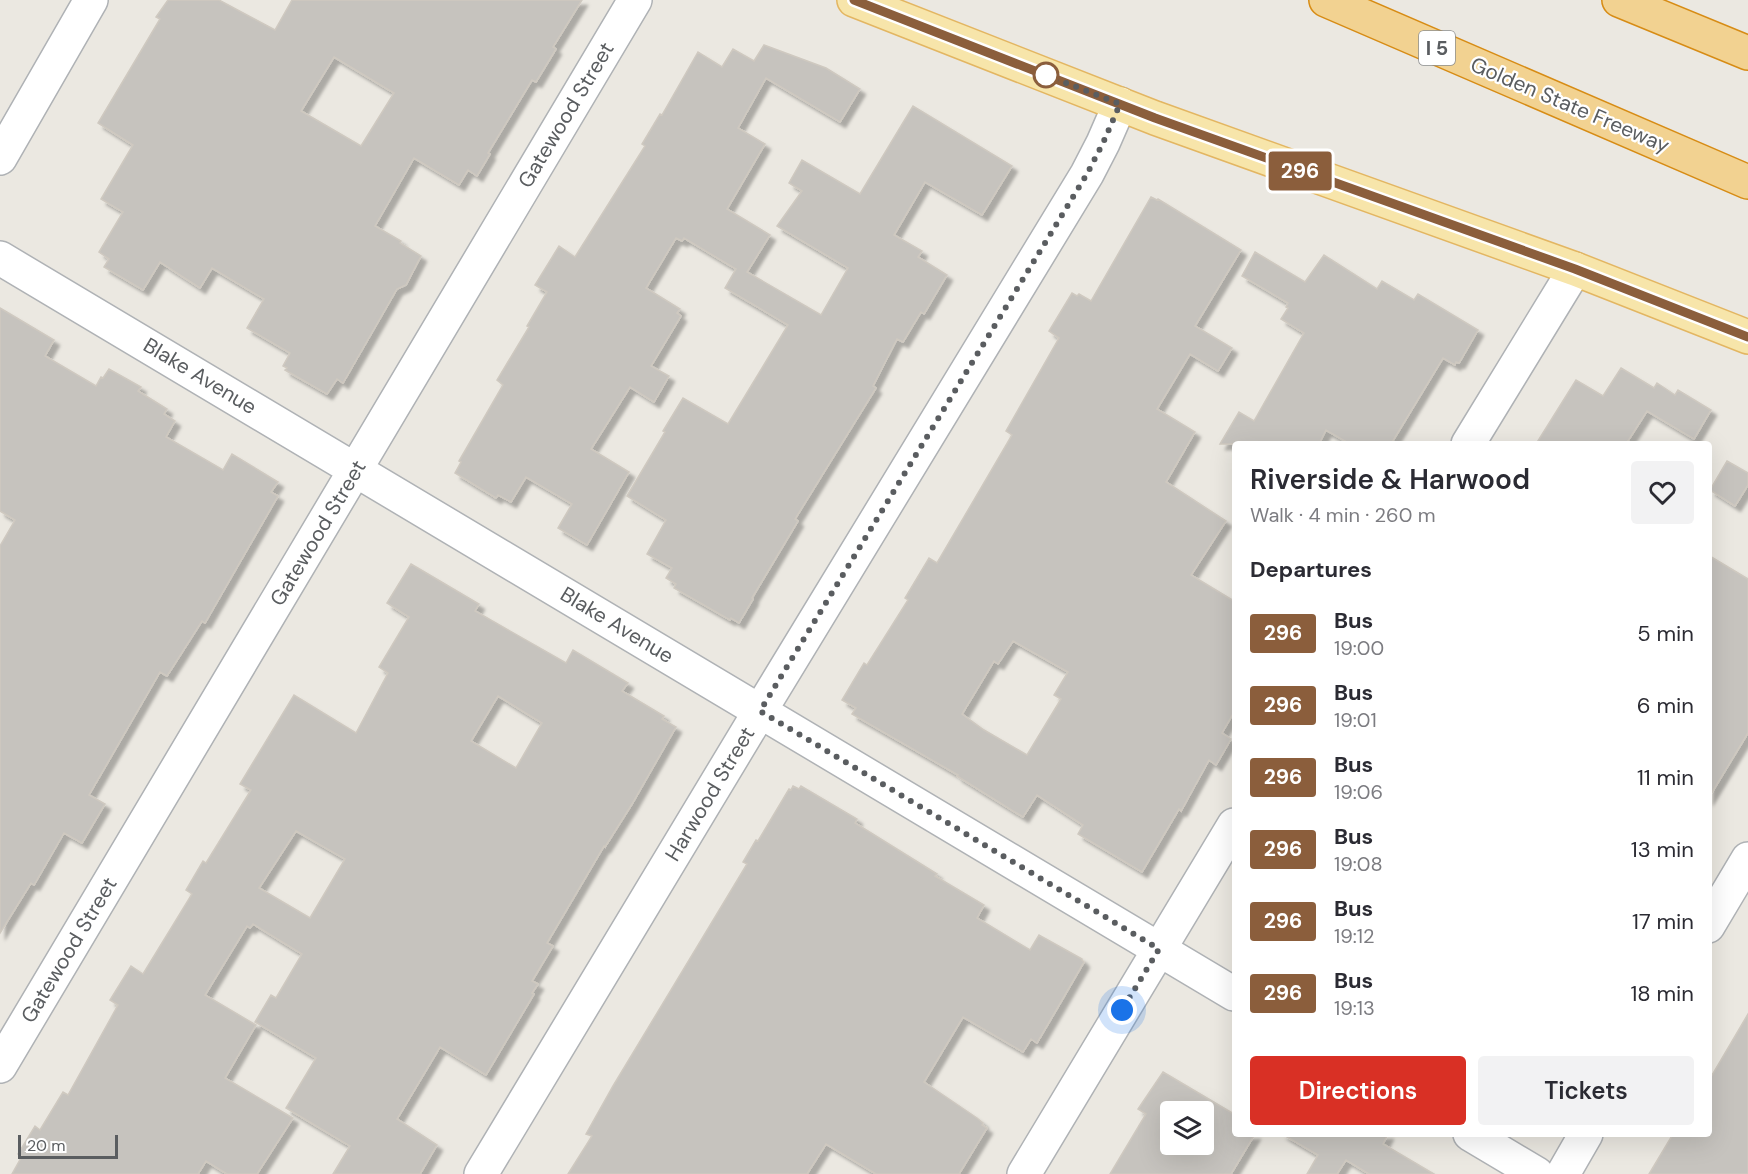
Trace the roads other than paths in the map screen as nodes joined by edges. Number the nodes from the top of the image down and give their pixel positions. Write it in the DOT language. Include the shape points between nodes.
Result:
graph roads {
  1 [pos="91,0"];
  2 [pos="635,0"];
  3 [pos="854,0"];
  4 [pos="1326,0"];
  5 [pos="1619,0"];
  6 [pos="1748,53"];
  7 [pos="1120,104"];
  8 [pos="0,158"];
  9 [pos="1748,182"];
  10 [pos="0,258"];
  11 [pos="1575,269"];
  12 [pos="1748,337"];
  13 [pos="1470,441"];
  14 [pos="357,469"];
  15 [pos="760,711"];
  16 [pos="1232,828"];
  17 [pos="1748,859"];
  18 [pos="1712,919"];
  19 [pos="1159,949"];
  20 [pos="1232,993"];
  21 [pos="0,1066"];
  22 [pos="1475,1137"];
  23 [pos="1584,1137"];
  24 [pos="481,1174"];
  25 [pos="1024,1174"];
  26 [pos="1537,1174"];
  27 [pos="1563,1174"];
  1 -- 8 [label="street"];
  2 -- 14 [label="street, Gatewood Street"];
  3 -- 7 [label="main road"];
  4 -- 9 [label="highway, Golden State Freeway / I 5"];
  5 -- 6 [label="highway"];
  7 -- 11 [label="main road"];
  7 -- 15 [label="street, Harwood Street" via="1087,174"];
  10 -- 14 [label="street, Blake Avenue"];
  11 -- 12 [label="main road"];
  11 -- 13 [label="street"];
  14 -- 15 [label="street, Blake Avenue"];
  14 -- 21 [label="street, Gatewood Street"];
  15 -- 19 [label="street, Blake Avenue"];
  15 -- 24 [label="street, Harwood Street"];
  16 -- 19 [label="street"];
  17 -- 18 [label="street"];
  19 -- 20 [label="street, Blake Avenue"];
  19 -- 25 [label="street"];
  22 -- 26 [label="street"];
  23 -- 27 [label="street"];
}
